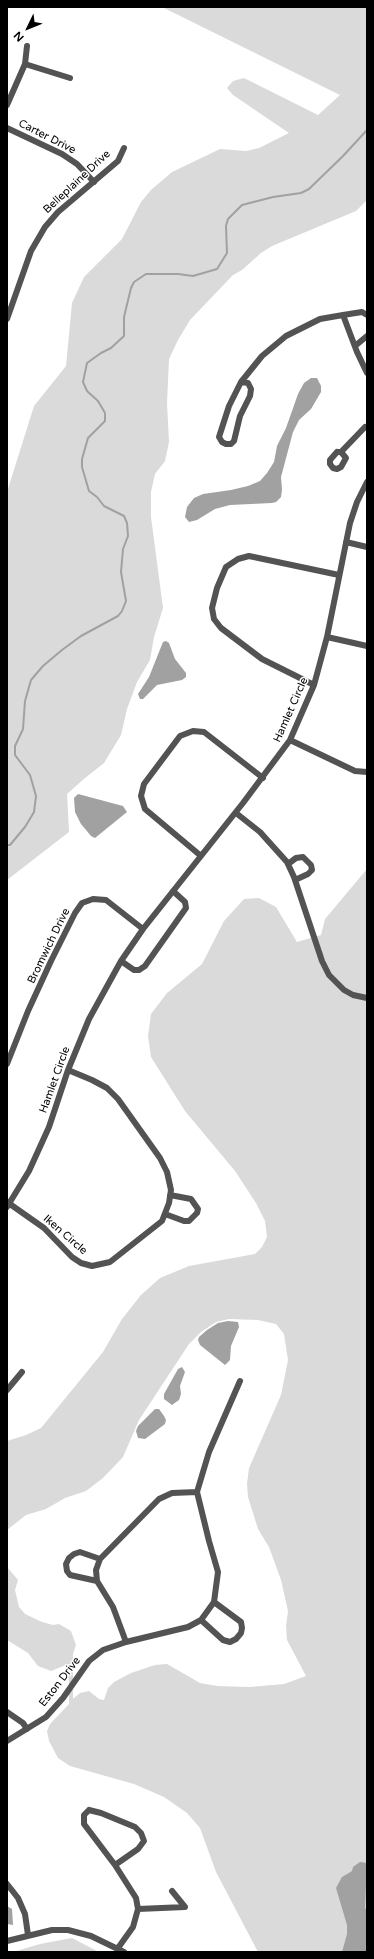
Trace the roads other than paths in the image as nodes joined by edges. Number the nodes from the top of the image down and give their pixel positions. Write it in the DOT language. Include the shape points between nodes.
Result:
graph roads {
  1 [pos="27,46"];
  2 [pos="25,64"];
  3 [pos="70,78"];
  4 [pos="7,105"];
  5 [pos="7,128"];
  6 [pos="124,148"];
  7 [pos="94,182"];
  8 [pos="367,315"];
  9 [pos="343,316"];
  10 [pos="7,319"];
  11 [pos="367,336"];
  12 [pos="356,346"];
  13 [pos="367,373"];
  14 [pos="241,382"];
  15 [pos="227,410"];
  16 [pos="240,416"];
  17 [pos="366,427"];
  18 [pos="341,452"];
  19 [pos="367,482"];
  20 [pos="346,542"];
  21 [pos="367,547"];
  22 [pos="339,575"];
  23 [pos="327,636"];
  24 [pos="367,646"];
  25 [pos="314,685"];
  26 [pos="290,740"];
  27 [pos="367,772"];
  28 [pos="263,778"];
  29 [pos="236,813"];
  30 [pos="201,856"];
  31 [pos="288,864"];
  32 [pos="295,880"];
  33 [pos="173,891"];
  34 [pos="143,929"];
  35 [pos="121,961"];
  36 [pos="367,998"];
  37 [pos="7,1064"];
  38 [pos="68,1070"];
  39 [pos="170,1194"];
  40 [pos="8,1204"];
  41 [pos="165,1214"];
  42 [pos="22,1372"];
  43 [pos="240,1382"];
  44 [pos="7,1390"];
  45 [pos="197,1492"];
  46 [pos="100,1559"];
  47 [pos="97,1581"];
  48 [pos="214,1602"];
  49 [pos="201,1620"];
  50 [pos="126,1642"];
  51 [pos="7,1712"];
  52 [pos="28,1729"];
  53 [pos="7,1741"];
  54 [pos="115,1865"];
  55 [pos="7,1884"];
  56 [pos="172,1891"];
  57 [pos="138,1909"];
  58 [pos="28,1935"];
  59 [pos="7,1941"];
  60 [pos="118,1948"];
  61 [pos="124,1952"];
  1 -- 2 [label="street"];
  2 -- 3 [label="street"];
  2 -- 4 [label="street"];
  5 -- 7 [label="street, Carter Drive" via="62,154 77,164"];
  6 -- 7 [label="street, Belleplaine Drive" via="118,161"];
  7 -- 10 [label="street, Belleplaine Drive" via="58,212 45,227 31,251"];
  8 -- 9 [label="street" via="362,312"];
  9 -- 12 [label="street"];
  9 -- 14 [label="street" via="320,320 286,336 262,356"];
  11 -- 12 [label="street"];
  12 -- 13 [label="street"];
  14 -- 15 [label="street"];
  14 -- 16 [label="street" via="248,384 251,389"];
  15 -- 16 [label="street"];
  15 -- 16 [label="street" via="219,437 222,442 231,444 234,441"];
  17 -- 18 [label="street"];
  19 -- 20 [label="street, Hamlet Circle" via="357,502"];
  20 -- 21 [label="street"];
  20 -- 22 [label="street, Hamlet Circle"];
  22 -- 23 [label="street, Hamlet Circle"];
  22 -- 25 [label="street" via="249,556 238,559 226,567 212,608 214,619 221,628 262,659"];
  23 -- 24 [label="street"];
  23 -- 25 [label="street, Hamlet Circle"];
  25 -- 26 [label="street, Hamlet Circle"];
  26 -- 27 [label="street" via="355,771"];
  26 -- 28 [label="street, Hamlet Circle"];
  28 -- 29 [label="street, Hamlet Circle"];
  28 -- 30 [label="street" via="204,732 193,731 180,736 144,784 141,796 145,809"];
  29 -- 30 [label="street, Hamlet Circle"];
  29 -- 31 [label="street" via="260,832"];
  30 -- 33 [label="street, Hamlet Circle"];
  31 -- 32 [label="street"];
  31 -- 32 [label="street" via="296,858 303,857 311,865 312,870 308,874"];
  32 -- 36 [label="street" via="329,975 344,990"];
  33 -- 34 [label="street, Hamlet Circle"];
  33 -- 35 [label="street" via="185,902 186,908 145,966 134,970"];
  34 -- 35 [label="street, Hamlet Circle"];
  34 -- 37 [label="street, Bromwich Drive" via="106,900 93,899 82,903 51,961"];
  35 -- 38 [label="street, Hamlet Circle" via="89,1020"];
  38 -- 39 [label="street, Iken Circle" via="102,1085 118,1099 168,1172"];
  38 -- 40 [label="street, Hamlet Circle" via="49,1127 29,1171"];
  39 -- 41 [label="street, Iken Circle"];
  39 -- 41 [label="street" via="191,1199 198,1209 197,1214 189,1221"];
  40 -- 41 [label="street, Iken Circle" via="44,1228 72,1257 92,1266 110,1262 162,1221"];
  42 -- 44 [label="street"];
  43 -- 45 [label="street" via="209,1452"];
  45 -- 46 [label="street" via="172,1493 159,1499"];
  45 -- 48 [label="street, Eston Drive" via="218,1572"];
  46 -- 47 [label="street" via="96,1570"];
  46 -- 47 [label="street" via="80,1552 69,1558 66,1564 70,1575"];
  47 -- 50 [label="street" via="113,1607"];
  48 -- 49 [label="street, Eston Drive"];
  48 -- 49 [label="street" via="241,1622 241,1633 230,1642 223,1640"];
  49 -- 50 [label="street, Eston Drive" via="188,1627"];
  50 -- 52 [label="street, Eston Drive" via="103,1650 89,1661 46,1717"];
  51 -- 52 [label="street"];
  52 -- 53 [label="street, Eston Drive"];
  54 -- 54 [label="street" via="84,1824 84,1815 89,1810 141,1832 144,1841 138,1849"];
  54 -- 57 [label="street" via="136,1898"];
  55 -- 58 [label="street" via="18,1898 25,1914"];
  56 -- 57 [label="street" via="185,1907"];
  57 -- 60 [label="street" via="134,1927"];
  58 -- 59 [label="street"];
  58 -- 60 [label="street" via="68,1930 91,1936"];
  60 -- 61 [label="street"];
}
